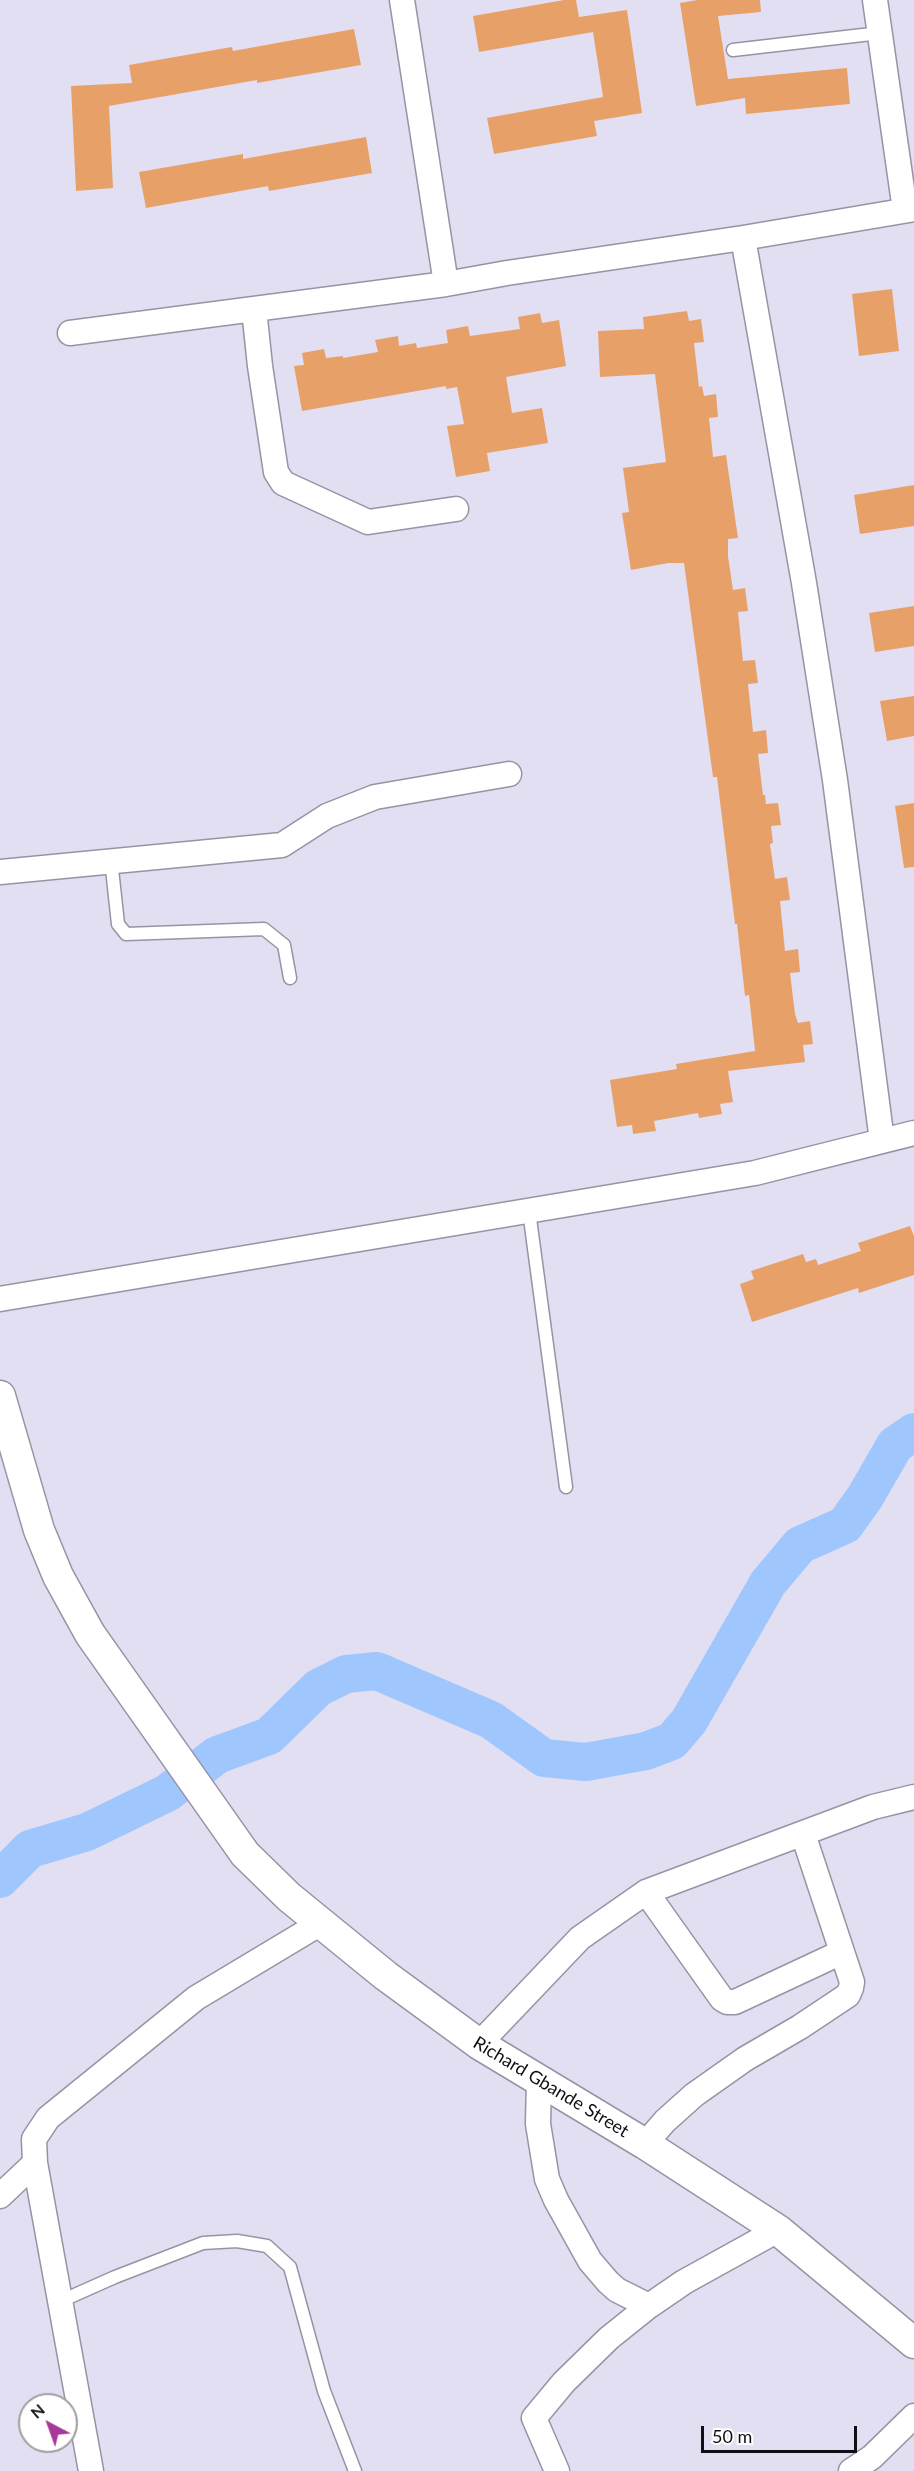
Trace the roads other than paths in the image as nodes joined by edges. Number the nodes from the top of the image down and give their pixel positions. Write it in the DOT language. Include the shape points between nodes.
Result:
graph roads {
  1 [pos="402,0"];
  2 [pos="875,0"];
  3 [pos="880,33"];
  4 [pos="734,50"];
  5 [pos="910,209"];
  6 [pos="743,238"];
  7 [pos="446,284"];
  8 [pos="254,309"];
  9 [pos="70,333"];
  10 [pos="456,509"];
  11 [pos="510,774"];
  12 [pos="111,861"];
  13 [pos="0,872"];
  14 [pos="290,978"];
  15 [pos="914,1133"];
  16 [pos="882,1141"];
  17 [pos="529,1211"];
  18 [pos="0,1299"];
  19 [pos="0,1396"];
  20 [pos="566,1487"];
  21 [pos="914,1797"];
  22 [pos="803,1834"];
  23 [pos="646,1892"];
  24 [pos="321,1923"];
  25 [pos="842,1952"];
  26 [pos="479,2044"];
  27 [pos="539,2079"];
  28 [pos="645,2144"];
  29 [pos="35,2163"];
  30 [pos="0,2196"];
  31 [pos="778,2230"];
  32 [pos="61,2301"];
  33 [pos="649,2306"];
  34 [pos="914,2343"];
  35 [pos="914,2416"];
  36 [pos="91,2471"];
  37 [pos="355,2471"];
  38 [pos="557,2471"];
  39 [pos="851,2471"];
  1 -- 7 [label="street"];
  2 -- 3 [label="street"];
  3 -- 4 [label="lane"];
  3 -- 5 [label="street"];
  5 -- 6 [label="street"];
  6 -- 7 [label="street"];
  6 -- 16 [label="street" via="835,780"];
  7 -- 8 [label="street"];
  8 -- 9 [label="street"];
  8 -- 10 [label="street" via="276,472 283,483 368,522"];
  11 -- 12 [label="street" via="375,797 327,816 282,845"];
  12 -- 13 [label="street"];
  12 -- 14 [label="lane" via="118,924 126,934 264,929 284,945"];
  15 -- 16 [label="street"];
  16 -- 17 [label="street" via="755,1173"];
  17 -- 18 [label="street"];
  17 -- 20 [label="lane"];
  19 -- 24 [label="street, Richard Gbande Street" via="39,1530 58,1576 90,1634 245,1854"];
  21 -- 22 [label="street" via="873,1807"];
  22 -- 23 [label="street"];
  22 -- 25 [label="street"];
  23 -- 25 [label="street" via="727,2002 735,2002"];
  23 -- 26 [label="street" via="580,1938"];
  24 -- 26 [label="street, Richard Gbande Street"];
  24 -- 29 [label="street" via="196,1998 48,2118 34,2139"];
  25 -- 28 [label="street" via="852,1982 848,1995 694,2095"];
  26 -- 27 [label="street, Richard Gbande Street"];
  27 -- 28 [label="street, Richard Gbande Street"];
  27 -- 33 [label="street" via="538,2124 547,2179 556,2200 590,2261 608,2282"];
  28 -- 31 [label="street, Richard Gbande Street"];
  29 -- 30 [label="street"];
  29 -- 32 [label="street"];
  31 -- 33 [label="street"];
  31 -- 34 [label="street, Richard Gbande Street"];
  32 -- 36 [label="street"];
  32 -- 37 [label="lane" via="203,2243 237,2241 267,2246 290,2266 324,2391"];
  33 -- 38 [label="street" via="609,2338 534,2418"];
  35 -- 39 [label="street" via="872,2457"];
}
